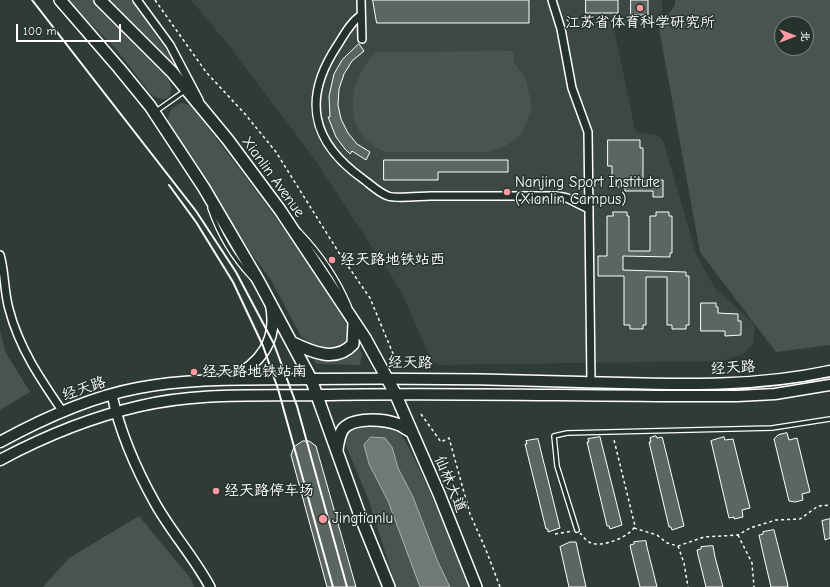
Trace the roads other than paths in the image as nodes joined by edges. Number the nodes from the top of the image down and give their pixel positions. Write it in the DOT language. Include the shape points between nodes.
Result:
graph roads {
  1 [pos="60,0"];
  2 [pos="100,0"];
  3 [pos="137,0"];
  4 [pos="361,0"];
  5 [pos="552,0"];
  6 [pos="361,15"];
  7 [pos="362,39"];
  8 [pos="186,89"];
  9 [pos="154,112"];
  10 [pos="206,114"];
  11 [pos="589,209"];
  12 [pos="280,210"];
  13 [pos="0,255"];
  14 [pos="271,303"];
  15 [pos="354,322"];
  16 [pos="364,338"];
  17 [pos="293,343"];
  18 [pos="830,371"];
  19 [pos="387,378"];
  20 [pos="311,379"];
  21 [pos="228,380"];
  22 [pos="591,382"];
  23 [pos="830,385"];
  24 [pos="395,393"];
  25 [pos="112,394"];
  26 [pos="318,395"];
  27 [pos="63,412"];
  28 [pos="116,413"];
  29 [pos="830,419"];
  30 [pos="410,431"];
  31 [pos="0,442"];
  32 [pos="337,450"];
  33 [pos="0,460"];
  34 [pos="577,530"];
  35 [pos="210,587"];
  36 [pos="389,587"];
  37 [pos="476,587"];
  1 -- 9 [label="main road"];
  2 -- 8 [label="main road, Xianlin Avenue" via="139,37"];
  3 -- 10 [label="street" via="170,45"];
  4 -- 6 [label="street"];
  5 -- 11 [label="street" via="561,29 572,88 588,132"];
  6 -- 7 [label="street"];
  6 -- 11 [label="street" via="350,25 329,58 319,79 316,99 317,120 325,141 348,168 388,196 558,196"];
  8 -- 9 [label="lane"];
  8 -- 10 [label="main road, Xianlin Avenue"];
  9 -- 14 [label="main road" via="204,188"];
  10 -- 12 [label="main road, Xianlin Avenue"];
  11 -- 22 [label="street"];
  12 -- 15 [label="main road, Xianlin Avenue"];
  12 -- 16 [label="lane" via="317,248 339,282"];
  13 -- 27 [label="street" via="15,333 29,360"];
  14 -- 17 [label="main road"];
  14 -- 21 [label="main road" via="271,335 262,354 254,363"];
  15 -- 16 [label="main road, Xianlin Avenue"];
  15 -- 17 [label="main road" via="353,344 341,353 317,353"];
  16 -- 19 [label="main road, Xianlin Avenue"];
  17 -- 20 [label="main road"];
  18 -- 22 [label="main road, 经天路" via="775,381 737,384"];
  19 -- 20 [label="main road, 经天路"];
  19 -- 22 [label="main road, 经天路"];
  19 -- 24 [label="main road, Xianlin Avenue"];
  20 -- 21 [label="main road, 经天路"];
  20 -- 26 [label="main road"];
  21 -- 25 [label="main road, 经天路" via="161,384"];
  23 -- 24 [label="main road, 经天路" via="775,394 737,396"];
  24 -- 26 [label="main road, 经天路"];
  24 -- 30 [label="main road, 仙林大道"];
  25 -- 27 [label="main road, 经天路"];
  25 -- 28 [label="street"];
  26 -- 28 [label="main road, 经天路" via="196,398 140,406"];
  26 -- 32 [label="main road"];
  27 -- 31 [label="main road, 经天路"];
  28 -- 33 [label="main road, 经天路" via="18,450"];
  28 -- 35 [label="street" via="128,448 155,503 199,566"];
  29 -- 34 [label="lane" via="772,428 554,436 558,466"];
  30 -- 32 [label="main road" via="396,423 382,421 352,423 344,428"];
  30 -- 37 [label="main road, 仙林大道" via="439,494"];
  32 -- 36 [label="main road"];
}
